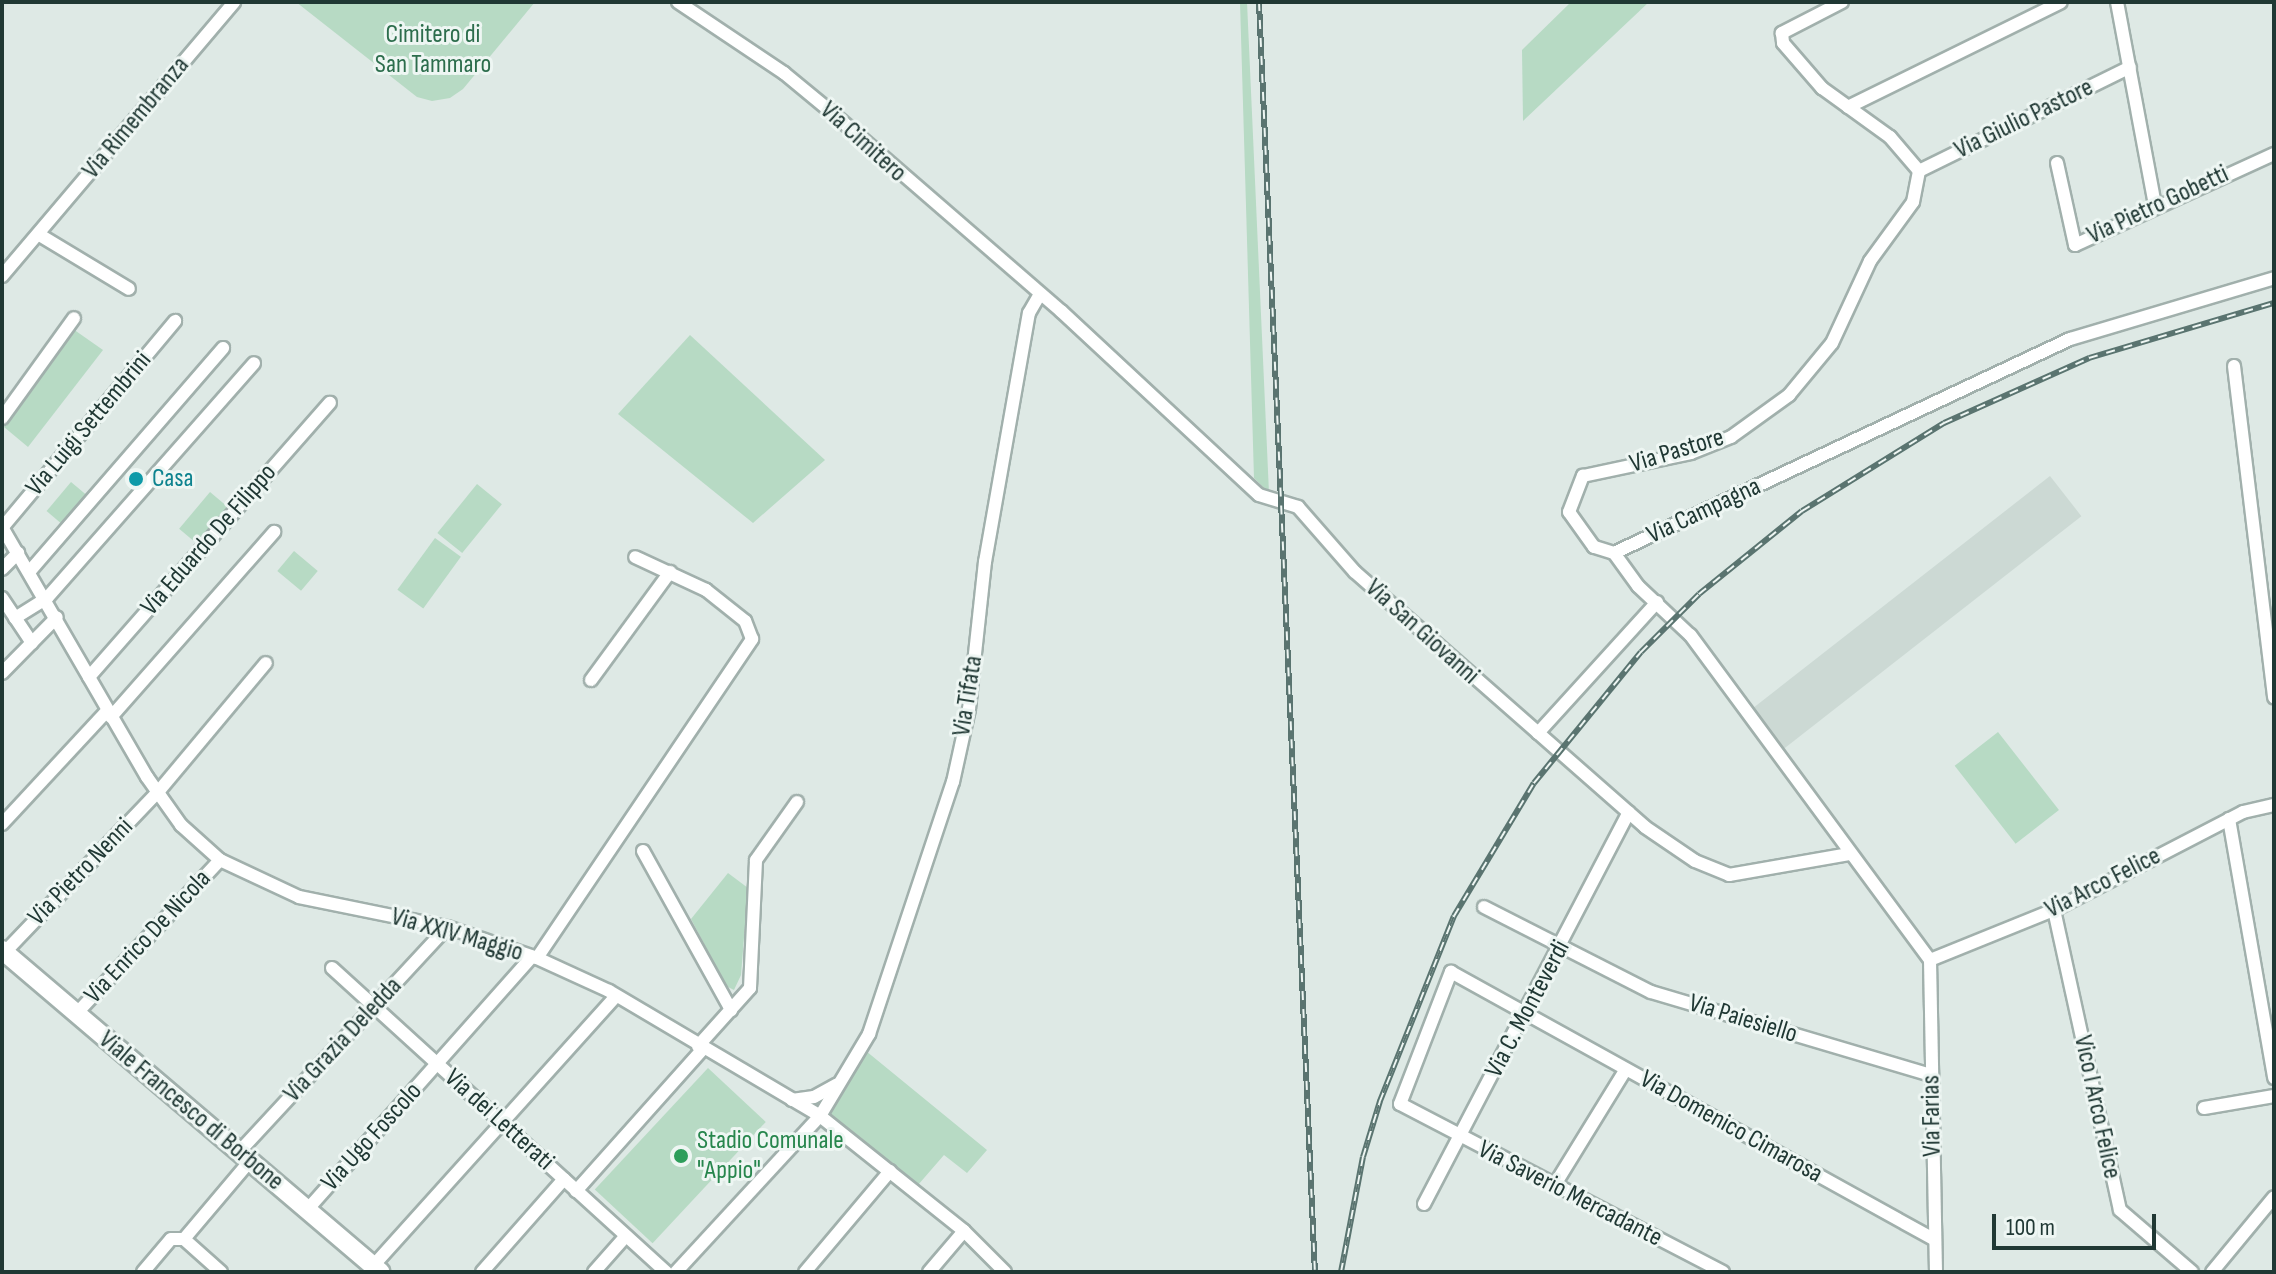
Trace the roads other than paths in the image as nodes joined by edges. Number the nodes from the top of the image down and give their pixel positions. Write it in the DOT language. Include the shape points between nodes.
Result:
graph roads {
  1 [pos="234,2"];
  2 [pos="678,2"];
  3 [pos="1842,2"];
  4 [pos="2061,2"];
  5 [pos="2117,2"];
  6 [pos="2130,67"];
  7 [pos="1848,107"];
  8 [pos="2274,154"];
  9 [pos="2057,163"];
  10 [pos="1919,171"];
  11 [pos="2155,206"];
  12 [pos="38,234"];
  13 [pos="2,276"];
  14 [pos="2274,278"];
  15 [pos="129,289"];
  16 [pos="1040,294"];
  17 [pos="74,318"];
  18 [pos="175,321"];
  19 [pos="223,348"];
  20 [pos="254,363"];
  21 [pos="2234,366"];
  22 [pos="330,403"];
  23 [pos="2,418"];
  24 [pos="2,527"];
  25 [pos="274,532"];
  26 [pos="18,553"];
  27 [pos="1614,553"];
  28 [pos="635,557"];
  29 [pos="2,569"];
  30 [pos="30,571"];
  31 [pos="670,572"];
  32 [pos="2,598"];
  33 [pos="47,598"];
  34 [pos="1657,602"];
  35 [pos="57,617"];
  36 [pos="15,618"];
  37 [pos="32,643"];
  38 [pos="266,663"];
  39 [pos="2,673"];
  40 [pos="89,677"];
  41 [pos="591,680"];
  42 [pos="2274,698"];
  43 [pos="109,714"];
  44 [pos="1538,733"];
  45 [pos="158,792"];
  46 [pos="797,802"];
  47 [pos="2274,805"];
  48 [pos="1629,812"];
  49 [pos="2229,819"];
  50 [pos="2,824"];
  51 [pos="643,851"];
  52 [pos="1849,854"];
  53 [pos="220,860"];
  54 [pos="1484,907"];
  55 [pos="2054,910"];
  56 [pos="447,927"];
  57 [pos="1562,944"];
  58 [pos="4,951"];
  59 [pos="535,957"];
  60 [pos="1930,960"];
  61 [pos="332,968"];
  62 [pos="616,996"];
  63 [pos="374,1008"];
  64 [pos="731,1010"];
  65 [pos="76,1014"];
  66 [pos="1526,1015"];
  67 [pos="700,1048"];
  68 [pos="437,1065"];
  69 [pos="1626,1069"];
  70 [pos="1931,1075"];
  71 [pos="2274,1078"];
  72 [pos="840,1082"];
  73 [pos="2274,1096"];
  74 [pos="789,1100"];
  75 [pos="2204,1108"];
  76 [pos="820,1116"];
  77 [pos="502,1123"];
  78 [pos="1460,1138"];
  79 [pos="244,1156"];
  80 [pos="890,1171"];
  81 [pos="564,1179"];
  82 [pos="1554,1186"];
  83 [pos="576,1191"];
  84 [pos="2274,1197"];
  85 [pos="1424,1204"];
  86 [pos="307,1210"];
  87 [pos="964,1231"];
  88 [pos="626,1236"];
  89 [pos="184,1239"];
  90 [pos="1935,1240"];
  91 [pos="376,1269"];
  92 [pos="215,1270"];
  93 [pos="143,1272"];
  94 [pos="482,1272"];
  95 [pos="594,1272"];
  96 [pos="666,1272"];
  97 [pos="676,1272"];
  98 [pos="805,1272"];
  99 [pos="929,1272"];
  100 [pos="1005,1272"];
  101 [pos="1723,1272"];
  102 [pos="1936,1272"];
  103 [pos="2192,1272"];
  104 [pos="2212,1272"];
  1 -- 12 [label="street, Via Rimembranza"];
  2 -- 16 [label="street, Via Cimitero" via="784,73"];
  3 -- 7 [label="street" via="1782,33 1802,68"];
  4 -- 7 [label="street"];
  5 -- 6 [label="street"];
  6 -- 10 [label="street, Via Giulio Pastore"];
  6 -- 11 [label="street"];
  7 -- 10 [label="street" via="1890,137"];
  8 -- 11 [label="street, Via Pietro Gobetti"];
  9 -- 11 [label="street, Via Pietro Gobetti" via="2075,245"];
  10 -- 27 [label="street, Via Pastore" via="1913,202 1870,261 1832,343 1789,395 1731,437 1691,453 1583,476 1569,512 1594,547"];
  12 -- 13 [label="street, Via Rimembranza"];
  12 -- 15 [label="street"];
  14 -- 27 [label="street, Via Campagna" via="2070,339"];
  16 -- 44 [label="street, Via San Giovanni" via="1259,495 1298,507 1355,572"];
  16 -- 72 [label="street, Via Tifata" via="1027,327 985,562 969,709 953,782 869,1034"];
  17 -- 23 [label="street"];
  18 -- 24 [label="street, Via Luigi Settembrini"];
  19 -- 30 [label="street"];
  20 -- 33 [label="street"];
  21 -- 42 [label="street"];
  22 -- 40 [label="street, Via Eduardo De Filippo"];
  24 -- 26 [label="street, Via XXIV Maggio"];
  25 -- 43 [label="street"];
  26 -- 29 [label="street"];
  26 -- 30 [label="street, Via XXIV Maggio"];
  27 -- 34 [label="street, Via Campagna"];
  28 -- 31 [label="street"];
  30 -- 33 [label="street, Via XXIV Maggio"];
  31 -- 41 [label="street"];
  31 -- 59 [label="street, Via Ugo Foscolo" via="745,621 752,639"];
  32 -- 36 [label="street"];
  33 -- 35 [label="street, Via XXIV Maggio"];
  33 -- 36 [label="street"];
  34 -- 44 [label="street"];
  34 -- 52 [label="street, Via Campagna" via="1690,635"];
  35 -- 37 [label="street"];
  35 -- 40 [label="street, Via XXIV Maggio"];
  36 -- 37 [label="street"];
  37 -- 39 [label="street"];
  38 -- 45 [label="street, Via Pietro Nenni"];
  40 -- 43 [label="street, Via XXIV Maggio"];
  43 -- 45 [label="street, Via XXIV Maggio"];
  43 -- 50 [label="street"];
  44 -- 48 [label="street, Via San Giovanni"];
  45 -- 53 [label="street, Via XXIV Maggio" via="181,825"];
  45 -- 58 [label="street, Via Pietro Nenni"];
  46 -- 64 [label="street" via="756,860 750,988"];
  47 -- 49 [label="street, Via Arco Felice"];
  48 -- 52 [label="street, Via San Giovanni" via="1695,861 1729,875"];
  48 -- 57 [label="street, Via C. Monteverdi"];
  49 -- 55 [label="street, Via Arco Felice"];
  49 -- 71 [label="street"];
  51 -- 64 [label="street"];
  52 -- 60 [label="street, Via Campagna"];
  53 -- 56 [label="street, Via XXIV Maggio" via="299,897"];
  53 -- 65 [label="street, Via Enrico De Nicola"];
  54 -- 57 [label="street, Via Paiesiello"];
  55 -- 60 [label="street, Via Arco Felice"];
  55 -- 103 [label="street, Vico I Arco Felice" via="2120,1210"];
  56 -- 59 [label="street, Via XXIV Maggio"];
  56 -- 63 [label="street, Via Grazia Deledda"];
  57 -- 66 [label="street, Via C. Monteverdi"];
  57 -- 70 [label="street, Via Paiesiello" via="1651,992"];
  58 -- 65 [label="street, Viale Francesco di Borbone"];
  59 -- 62 [label="street, Via XXIV Maggio"];
  59 -- 68 [label="street, Via Ugo Foscolo"];
  60 -- 70 [label="street, Via Farias"];
  61 -- 63 [label="street, Via dei Letterati"];
  62 -- 67 [label="street, Via XXIV Maggio"];
  62 -- 77 [label="street"];
  63 -- 68 [label="street, Via dei Letterati"];
  63 -- 79 [label="street, Via Grazia Deledda"];
  64 -- 67 [label="street"];
  65 -- 79 [label="street, Viale Francesco di Borbone"];
  66 -- 69 [label="street, Via Domenico Cimarosa"];
  66 -- 78 [label="street, Via C. Monteverdi"];
  66 -- 78 [label="street, Via Domenico Cimarosa" via="1451,972 1400,1104"];
  67 -- 74 [label="street, Via XXIV Maggio"];
  67 -- 83 [label="street"];
  68 -- 77 [label="street, Via dei Letterati"];
  68 -- 86 [label="street, Via Ugo Foscolo"];
  69 -- 82 [label="street"];
  69 -- 90 [label="street, Via Domenico Cimarosa"];
  70 -- 90 [label="street, Via Farias"];
  72 -- 74 [label="street" via="814,1097"];
  72 -- 76 [label="street, Via Tifata"];
  73 -- 75 [label="street"];
  74 -- 76 [label="street, Via XXIV Maggio"];
  76 -- 80 [label="street, Via XXIV Maggio"];
  76 -- 97 [label="street, Via Tifata"];
  77 -- 81 [label="street, Via dei Letterati"];
  77 -- 91 [label="street"];
  78 -- 82 [label="street, Via Saverio Mercadante"];
  78 -- 85 [label="street, Via C. Monteverdi"];
  79 -- 86 [label="street, Viale Francesco di Borbone"];
  79 -- 89 [label="street, Via Grazia Deledda"];
  80 -- 87 [label="street, Via XXIV Maggio"];
  80 -- 98 [label="street"];
  81 -- 83 [label="street, Via dei Letterati"];
  81 -- 94 [label="street"];
  82 -- 101 [label="street, Via Saverio Mercadante"];
  83 -- 88 [label="street, Via dei Letterati"];
  84 -- 104 [label="street"];
  86 -- 91 [label="street, Viale Francesco di Borbone"];
  87 -- 99 [label="street"];
  87 -- 100 [label="street, Via XXIV Maggio"];
  88 -- 95 [label="street"];
  88 -- 96 [label="street, Via dei Letterati"];
  89 -- 92 [label="street"];
  89 -- 93 [label="street, Via Grazia Deledda" via="171,1239"];
  90 -- 102 [label="street, Via Farias"];
}
